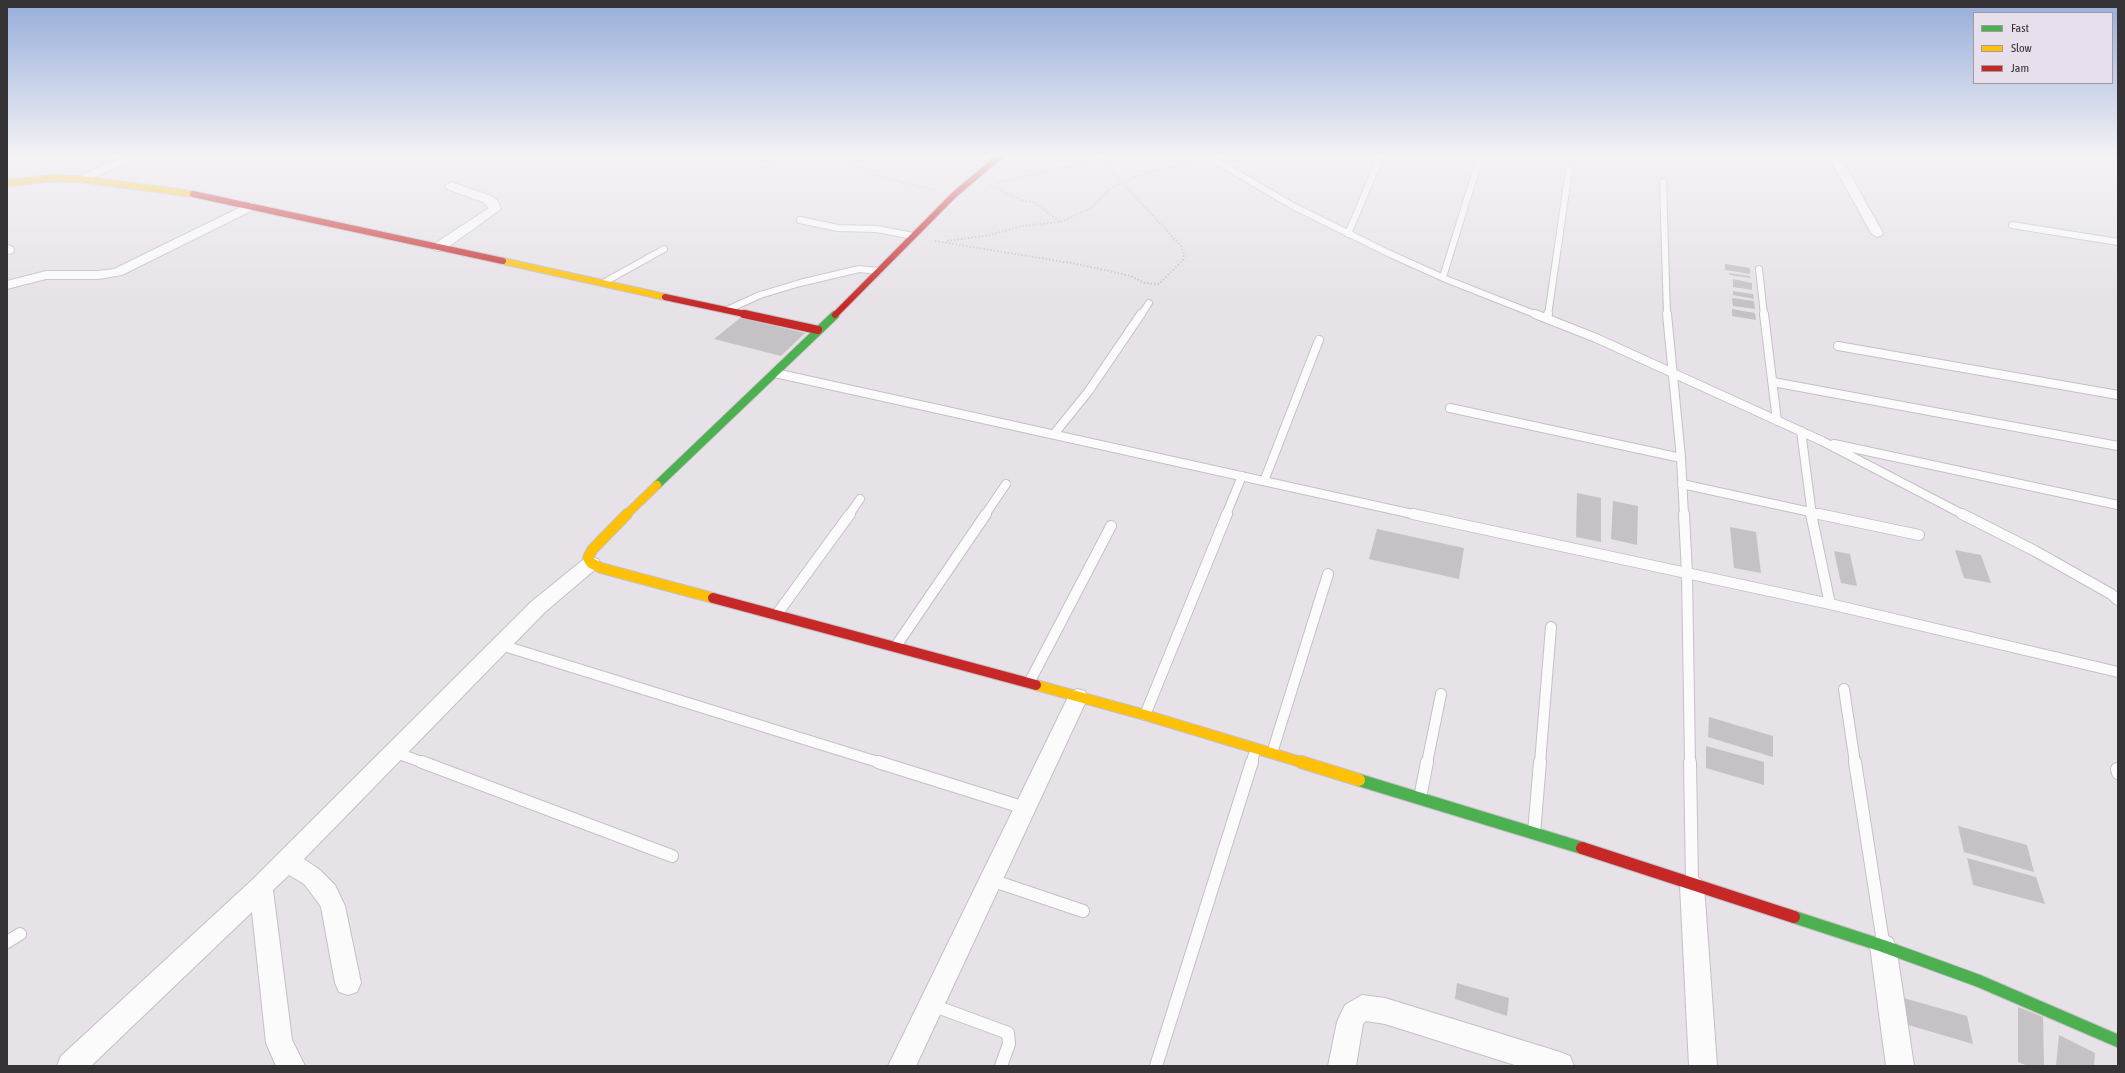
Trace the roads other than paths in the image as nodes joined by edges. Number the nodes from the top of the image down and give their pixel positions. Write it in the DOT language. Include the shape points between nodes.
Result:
graph roads {
  1 [pos="247,205"];
  2 [pos="494,205"];
  3 [pos="944,205"];
  4 [pos="1290,205"];
  5 [pos="1360,205"];
  6 [pos="1465,205"];
  7 [pos="1564,205"];
  8 [pos="1664,205"];
  9 [pos="1861,205"];
  10 [pos="251,206"];
  11 [pos="800,220"];
  12 [pos="2012,225"];
  13 [pos="1877,233"];
  14 [pos="1348,234"];
  15 [pos="910,239"];
  16 [pos="2118,242"];
  17 [pos="439,247"];
  18 [pos="664,249"];
  19 [pos="1759,268"];
  20 [pos="879,271"];
  21 [pos="1443,277"];
  22 [pos="603,283"];
  23 [pos="7,285"];
  24 [pos="1149,303"];
  25 [pos="726,310"];
  26 [pos="1547,319"];
  27 [pos="818,330"];
  28 [pos="1319,340"];
  29 [pos="1838,346"];
  30 [pos="1672,371"];
  31 [pos="775,373"];
  32 [pos="1773,382"];
  33 [pos="2118,395"];
  34 [pos="1450,408"];
  35 [pos="1777,420"];
  36 [pos="1801,431"];
  37 [pos="1054,434"];
  38 [pos="1822,441"];
  39 [pos="2118,446"];
  40 [pos="1681,458"];
  41 [pos="1242,476"];
  42 [pos="1264,481"];
  43 [pos="1006,484"];
  44 [pos="1682,484"];
  45 [pos="860,499"];
  46 [pos="2118,505"];
  47 [pos="1811,512"];
  48 [pos="1110,526"];
  49 [pos="1919,535"];
  50 [pos="591,563"];
  51 [pos="1328,574"];
  52 [pos="1687,574"];
  53 [pos="2116,596"];
  54 [pos="1830,604"];
  55 [pos="777,614"];
  56 [pos="1551,627"];
  57 [pos="501,645"];
  58 [pos="896,646"];
  59 [pos="2118,672"];
  60 [pos="1029,683"];
  61 [pos="1844,689"];
  62 [pos="1441,694"];
  63 [pos="1078,697"];
  64 [pos="1145,715"];
  65 [pos="1256,749"];
  66 [pos="394,752"];
  67 [pos="1272,753"];
  68 [pos="1420,798"];
  69 [pos="1025,808"];
  70 [pos="1534,834"];
  71 [pos="672,856"];
  72 [pos="286,861"];
  73 [pos="991,880"];
  74 [pos="1692,886"];
  75 [pos="261,887"];
  76 [pos="1083,911"];
  77 [pos="20,934"];
  78 [pos="7,942"];
  79 [pos="1883,946"];
  80 [pos="348,983"];
  81 [pos="932,1005"];
  82 [pos="2118,1041"];
  83 [pos="71,1066"];
  84 [pos="291,1066"];
  85 [pos="902,1066"];
  86 [pos="1001,1066"];
  87 [pos="1156,1066"];
  88 [pos="1342,1066"];
  89 [pos="1560,1066"];
  90 [pos="1703,1066"];
  91 [pos="1900,1066"];
  1 -- 10 [label="street"];
  2 -- 17 [label="street" via="495,209"];
  3 -- 15 [label="street"];
  4 -- 14 [label="lane"];
  5 -- 14 [label="lane"];
  6 -- 21 [label="lane"];
  7 -- 26 [label="lane"];
  8 -- 30 [label="lane" via="1668,332"];
  9 -- 13 [label="street"];
  10 -- 17 [label="street"];
  10 -- 23 [label="street" via="117,272 98,275 46,275"];
  11 -- 15 [label="lane" via="838,228 877,229"];
  12 -- 16 [label="lane"];
  14 -- 21 [label="lane"];
  15 -- 20 [label="street"];
  17 -- 22 [label="street"];
  18 -- 22 [label="lane"];
  19 -- 32 [label="lane"];
  20 -- 25 [label="lane" via="859,269 800,283 760,295"];
  20 -- 27 [label="street"];
  21 -- 26 [label="lane"];
  22 -- 25 [label="street"];
  24 -- 37 [label="lane" via="1088,392"];
  25 -- 27 [label="street"];
  26 -- 30 [label="lane"];
  27 -- 31 [label="street"];
  28 -- 42 [label="lane"];
  29 -- 33 [label="lane"];
  30 -- 35 [label="lane"];
  30 -- 40 [label="lane"];
  31 -- 37 [label="lane"];
  31 -- 50 [label="street" via="610,530 592,550 588,558"];
  32 -- 35 [label="lane"];
  32 -- 39 [label="lane"];
  34 -- 40 [label="lane"];
  35 -- 36 [label="lane"];
  36 -- 38 [label="lane"];
  36 -- 47 [label="lane"];
  37 -- 41 [label="lane"];
  38 -- 46 [label="lane"];
  38 -- 53 [label="lane" via="2035,551"];
  40 -- 44 [label="lane"];
  41 -- 42 [label="lane"];
  41 -- 64 [label="lane"];
  42 -- 52 [label="lane"];
  43 -- 58 [label="lane"];
  44 -- 47 [label="lane"];
  44 -- 52 [label="lane"];
  45 -- 55 [label="lane"];
  47 -- 49 [label="lane"];
  47 -- 54 [label="lane"];
  48 -- 60 [label="lane"];
  50 -- 55 [label="street" via="601,568"];
  50 -- 57 [label="street" via="544,602"];
  51 -- 67 [label="lane"];
  52 -- 54 [label="lane"];
  52 -- 74 [label="lane"];
  54 -- 59 [label="lane"];
  55 -- 58 [label="street"];
  56 -- 70 [label="lane"];
  57 -- 66 [label="street"];
  57 -- 69 [label="lane"];
  58 -- 60 [label="street"];
  60 -- 63 [label="street"];
  61 -- 79 [label="lane"];
  62 -- 68 [label="lane"];
  63 -- 64 [label="street"];
  63 -- 69 [label="street"];
  64 -- 65 [label="street"];
  65 -- 67 [label="street"];
  65 -- 87 [label="lane"];
  66 -- 71 [label="lane"];
  66 -- 72 [label="street"];
  67 -- 68 [label="street"];
  68 -- 70 [label="street"];
  69 -- 73 [label="street"];
  70 -- 74 [label="street"];
  72 -- 75 [label="street"];
  72 -- 80 [label="street" via="312,877 333,906"];
  73 -- 76 [label="lane"];
  73 -- 81 [label="street"];
  74 -- 79 [label="street"];
  74 -- 90 [label="street"];
  75 -- 83 [label="street"];
  75 -- 84 [label="street" via="279,1043"];
  77 -- 78 [label="lane"];
  79 -- 82 [label="street" via="1978,981"];
  79 -- 91 [label="street"];
  81 -- 85 [label="street"];
  81 -- 86 [label="lane" via="1008,1033 1009,1044"];
  88 -- 89 [label="street" via="1350,1022 1354,1014 1362,1008 1385,1011"];
}
